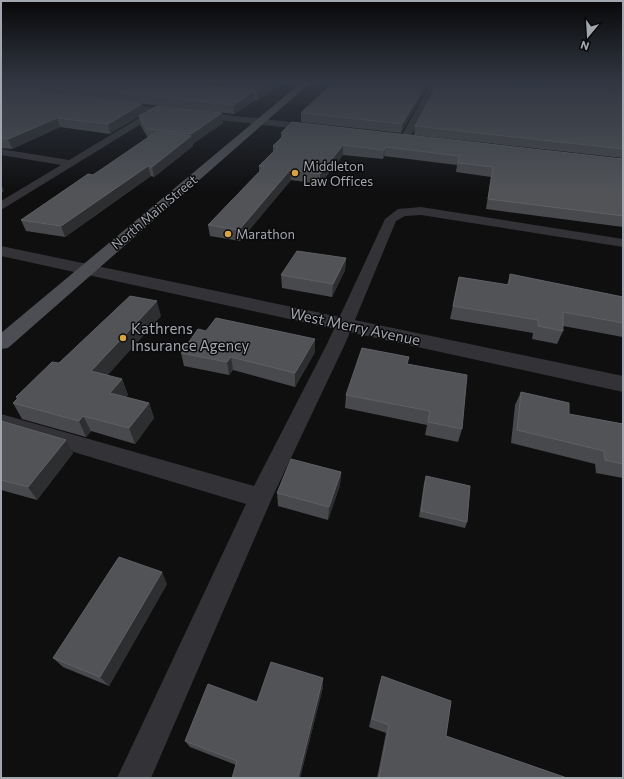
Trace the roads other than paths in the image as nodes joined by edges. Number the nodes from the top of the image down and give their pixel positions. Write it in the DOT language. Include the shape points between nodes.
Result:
graph roads {
  1 [pos="144,118"];
  2 [pos="226,118"];
  3 [pos="264,118"];
  4 [pos="416,118"];
  5 [pos="260,122"];
  6 [pos="330,129"];
  7 [pos="390,136"];
  8 [pos="405,138"];
  9 [pos="420,140"];
  10 [pos="1,152"];
  11 [pos="71,163"];
  12 [pos="1,206"];
  13 [pos="623,243"];
  14 [pos="1,251"];
  15 [pos="87,269"];
  16 [pos="344,325"];
  17 [pos="1,343"];
  18 [pos="623,384"];
  19 [pos="1,422"];
  20 [pos="260,498"];
  21 [pos="134,778"];
  1 -- 11 [label="lane"];
  2 -- 5 [label="street"];
  3 -- 5 [label="main road, North Main Street"];
  4 -- 8 [label="lane"];
  5 -- 6 [label="street"];
  5 -- 15 [label="main road, North Main Street"];
  7 -- 8 [label="street"];
  8 -- 9 [label="street"];
  10 -- 11 [label="lane"];
  11 -- 12 [label="lane"];
  13 -- 16 [label="lane" via="421,212 402,212 391,219"];
  14 -- 15 [label="street, West Merry Avenue"];
  15 -- 16 [label="street, West Merry Avenue"];
  15 -- 17 [label="main road, North Main Street"];
  16 -- 18 [label="street, West Merry Avenue"];
  16 -- 20 [label="lane"];
  19 -- 20 [label="lane"];
  20 -- 21 [label="lane"];
}
